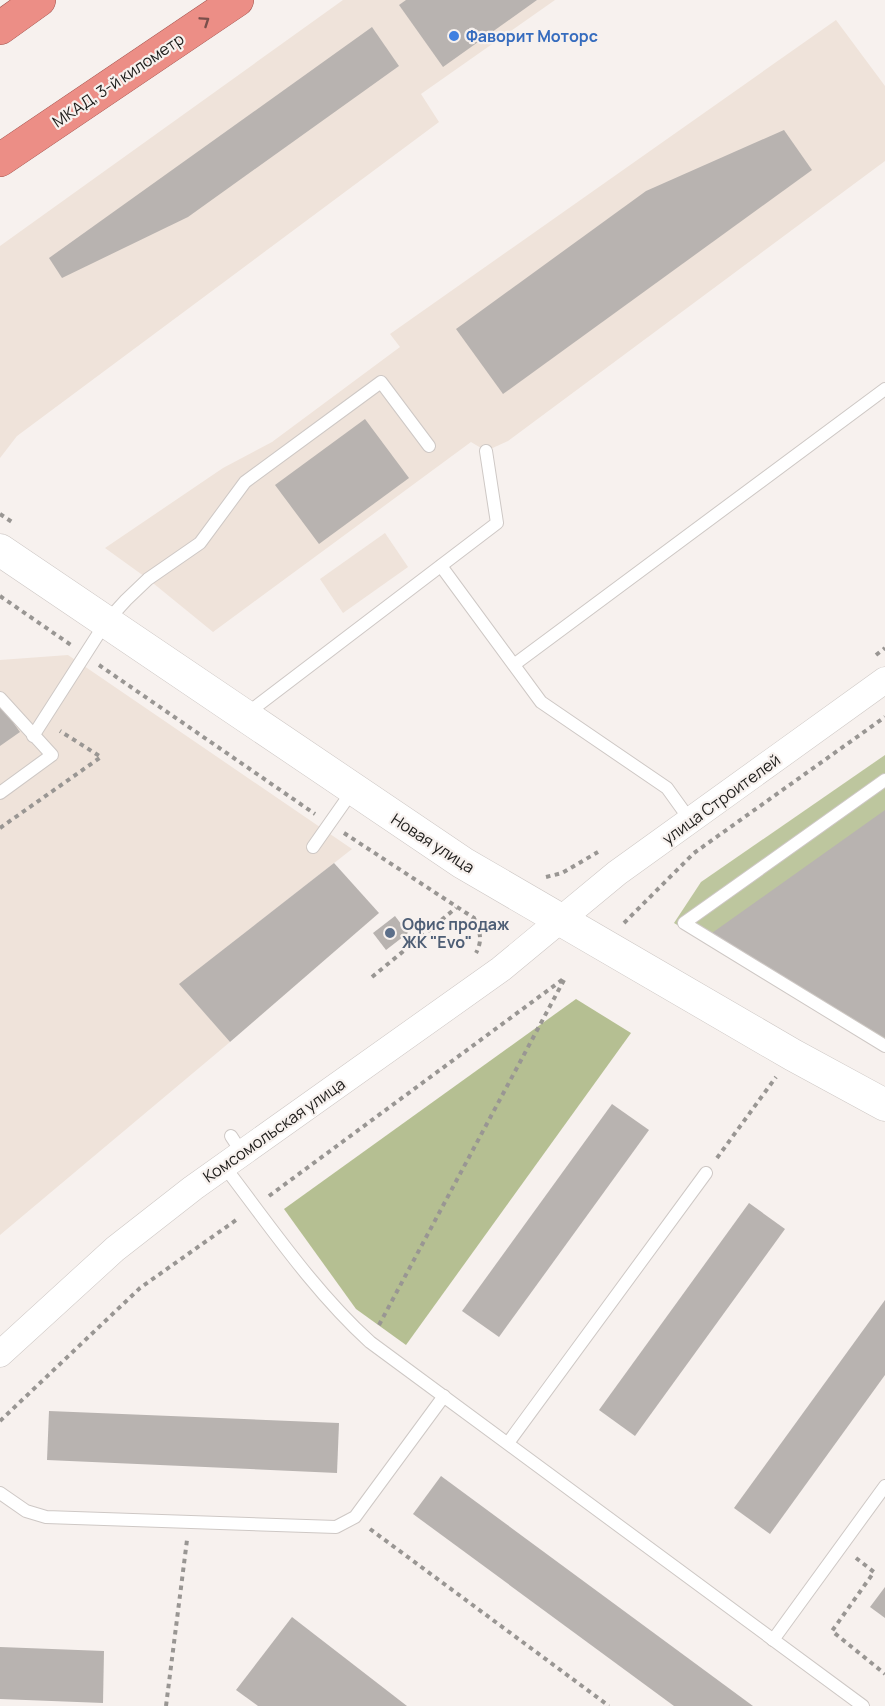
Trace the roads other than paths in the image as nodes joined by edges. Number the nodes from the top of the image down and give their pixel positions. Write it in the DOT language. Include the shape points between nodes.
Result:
graph roads {
  1 [pos="39,0"];
  2 [pos="237,0"];
  3 [pos="0,28"];
  4 [pos="0,160"];
  5 [pos="885,390"];
  6 [pos="429,446"];
  7 [pos="486,451"];
  8 [pos="0,550"];
  9 [pos="441,566"];
  10 [pos="106,622"];
  11 [pos="515,664"];
  12 [pos="885,680"];
  13 [pos="0,698"];
  14 [pos="244,716"];
  15 [pos="33,736"];
  16 [pos="885,780"];
  17 [pos="353,790"];
  18 [pos="0,793"];
  19 [pos="690,820"];
  20 [pos="313,847"];
  21 [pos="560,921"];
  22 [pos="885,1046"];
  23 [pos="885,1105"];
  24 [pos="232,1152"];
  25 [pos="706,1173"];
  26 [pos="0,1354"];
  27 [pos="444,1396"];
  28 [pos="508,1443"];
  29 [pos="885,1486"];
  30 [pos="0,1493"];
  31 [pos="773,1640"];
  32 [pos="863,1706"];
  1 -- 3 [label="highway"];
  4 -- 2 [label="highway, МКАД, 3-й километр, one-way"];
  5 -- 11 [label="lane"];
  6 -- 10 [label="lane" via="381,382 245,482 200,543 148,579"];
  7 -- 9 [label="lane" via="497,523"];
  8 -- 10 [label="street, Новая улица"];
  9 -- 11 [label="lane"];
  9 -- 14 [label="lane"];
  10 -- 14 [label="street, Новая улица"];
  10 -- 15 [label="lane"];
  11 -- 19 [label="lane" via="541,702 667,788"];
  12 -- 19 [label="street, улица Строителей"];
  13 -- 15 [label="lane"];
  14 -- 17 [label="street, Новая улица"];
  15 -- 18 [label="lane" via="52,755"];
  16 -- 22 [label="lane" via="684,923 859,1026"];
  17 -- 20 [label="lane"];
  17 -- 21 [label="street, Новая улица" via="463,864"];
  19 -- 21 [label="street, улица Строителей"];
  21 -- 23 [label="street, Новая улица"];
  21 -- 24 [label="street, Комсомольская улица" via="501,969"];
  24 -- 26 [label="street, Комсомольская улица" via="115,1249"];
  24 -- 27 [label="lane" via="255,1206 324,1296 370,1342"];
  25 -- 28 [label="lane"];
  27 -- 28 [label="lane"];
  27 -- 30 [label="lane" via="355,1517 336,1527 46,1517 26,1511"];
  28 -- 31 [label="lane"];
  29 -- 31 [label="lane"];
  31 -- 32 [label="lane"];
}
